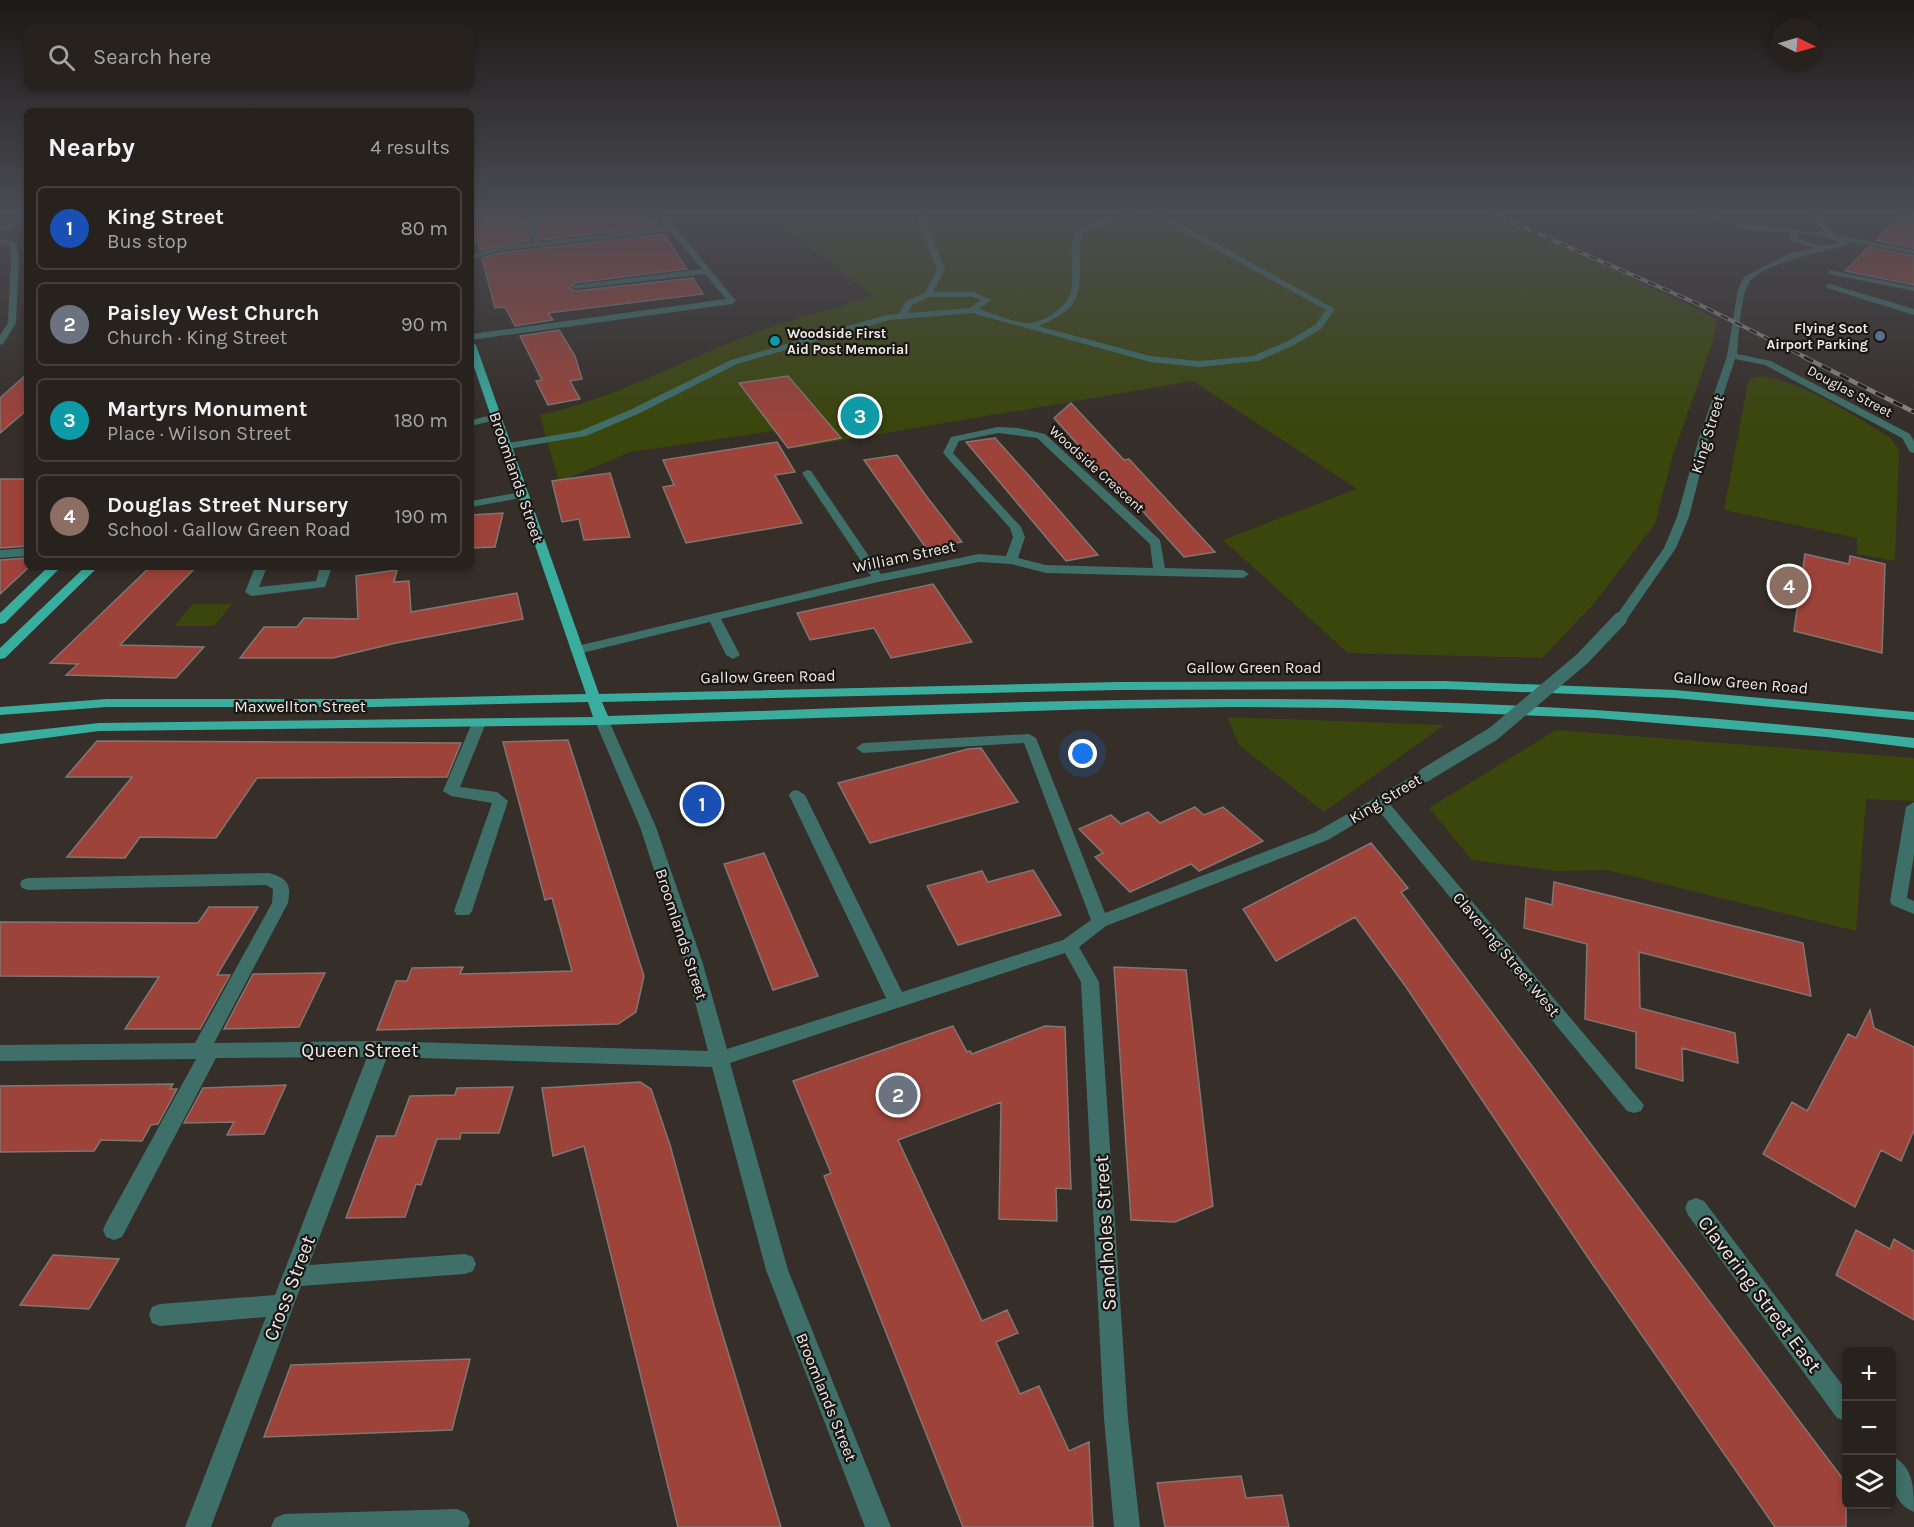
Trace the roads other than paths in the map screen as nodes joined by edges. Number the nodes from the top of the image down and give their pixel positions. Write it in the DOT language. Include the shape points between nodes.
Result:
graph roads {
  1 [pos="14,282"];
  2 [pos="615,282"];
  3 [pos="718,282"];
  4 [pos="934,282"];
  5 [pos="1076,282"];
  6 [pos="1283,282"];
  7 [pos="1745,282"];
  8 [pos="1881,282"];
  9 [pos="1830,286"];
  10 [pos="575,287"];
  11 [pos="1914,289"];
  12 [pos="927,295"];
  13 [pos="972,310"];
  14 [pos="1914,312"];
  15 [pos="903,315"];
  16 [pos="1028,326"];
  17 [pos="474,337"];
  18 [pos="0,342"];
  19 [pos="474,354"];
  20 [pos="1732,356"];
  21 [pos="496,417"];
  22 [pos="474,422"];
  23 [pos="508,446"];
  24 [pos="1914,450"];
  25 [pos="807,473"];
  26 [pos="522,495"];
  27 [pos="474,503"];
  28 [pos="24,552"];
  29 [pos="0,554"];
  30 [pos="1011,560"];
  31 [pos="52,570"];
  32 [pos="89,570"];
  33 [pos="260,570"];
  34 [pos="325,570"];
  35 [pos="1159,571"];
  36 [pos="1243,574"];
  37 [pos="878,578"];
  38 [pos="713,616"];
  39 [pos="0,620"];
  40 [pos="578,650"];
  41 [pos="0,655"];
  42 [pos="733,655"];
  43 [pos="592,697"];
  44 [pos="0,711"];
  45 [pos="1914,716"];
  46 [pos="602,721"];
  47 [pos="479,723"];
  48 [pos="0,738"];
  49 [pos="1914,743"];
  50 [pos="863,748"];
  51 [pos="797,795"];
  52 [pos="1380,802"];
  53 [pos="1914,807"];
  54 [pos="28,884"];
  55 [pos="1914,908"];
  56 [pos="463,911"];
  57 [pos="1100,922"];
  58 [pos="1069,945"];
  59 [pos="897,1002"];
  60 [pos="380,1049"];
  61 [pos="205,1051"];
  62 [pos="0,1053"];
  63 [pos="719,1059"];
  64 [pos="1634,1105"];
  65 [pos="1696,1208"];
  66 [pos="114,1230"];
  67 [pos="465,1264"];
  68 [pos="294,1276"];
  69 [pos="283,1305"];
  70 [pos="160,1315"];
  71 [pos="1842,1404"];
  72 [pos="1896,1474"];
  73 [pos="1914,1499"];
  74 [pos="457,1522"];
  75 [pos="198,1527"];
  76 [pos="284,1527"];
  77 [pos="879,1527"];
  78 [pos="1127,1527"];
  1 -- 18 [label="street" via="12,323"];
  2 -- 10 [label="street"];
  3 -- 17 [label="street" via="732,301"];
  4 -- 12 [label="street"];
  5 -- 16 [label="street" via="1071,306"];
  6 -- 16 [label="street" via="1331,309 1318,327 1255,359 1199,364 1150,359"];
  7 -- 20 [label="street, King Street"];
  8 -- 11 [label="street"];
  9 -- 14 [label="street"];
  12 -- 13 [label="street" via="973,294 987,300"];
  12 -- 15 [label="street" via="909,303"];
  13 -- 15 [label="street"];
  13 -- 16 [label="street"];
  15 -- 23 [label="street" via="734,362 582,434"];
  19 -- 21 [label="main road, Broomlands Street"];
  20 -- 24 [label="street, Douglas Street" via="1768,363 1906,436"];
  20 -- 52 [label="street, King Street, bridge" via="1670,548 1620,619 1581,659 1493,734"];
  21 -- 22 [label="street"];
  21 -- 23 [label="main road, Broomlands Street"];
  23 -- 26 [label="main road, Broomlands Street"];
  25 -- 37 [label="street"];
  26 -- 27 [label="street"];
  26 -- 40 [label="main road, Broomlands Street"];
  28 -- 29 [label="street"];
  30 -- 35 [label="street, William Street" via="1046,569"];
  30 -- 35 [label="street, Woodside Crescent" via="1019,537 1015,527 948,453 955,439 979,430 1018,429 1041,436 1156,543"];
  30 -- 37 [label="street, William Street" via="979,558"];
  31 -- 39 [label="main road"];
  32 -- 41 [label="main road"];
  33 -- 34 [label="street" via="251,592 321,584"];
  35 -- 36 [label="street, William Street"];
  37 -- 38 [label="street, William Street"];
  38 -- 40 [label="street, William Street"];
  38 -- 42 [label="street"];
  40 -- 43 [label="main road, Broomlands Street"];
  43 -- 44 [label="main road, Maxwellton Street" via="373,704 107,703"];
  43 -- 45 [label="main road, Gallow Green Road" via="1203,685 1443,685 1675,694"];
  43 -- 46 [label="main road, Broomlands Street"];
  46 -- 47 [label="main road, Maxwellton Street"];
  46 -- 49 [label="main road" via="1093,705 1344,704 1629,717"];
  46 -- 63 [label="street, Broomlands Street" via="648,827 694,964"];
  47 -- 48 [label="main road, Maxwellton Street" via="99,727"];
  47 -- 56 [label="street" via="451,791 492,796 500,801"];
  50 -- 57 [label="street" via="1029,738"];
  51 -- 59 [label="street"];
  52 -- 57 [label="street, King Street" via="1322,836"];
  52 -- 64 [label="street, Clavering Street West"];
  53 -- 55 [label="street" via="1898,901"];
  54 -- 61 [label="street" via="269,879 282,887 280,903"];
  57 -- 58 [label="street, King Street"];
  58 -- 59 [label="street, King Street"];
  58 -- 78 [label="street, Sandholes Street" via="1090,982 1116,1419"];
  59 -- 63 [label="street, King Street"];
  60 -- 61 [label="street, Queen Street"];
  60 -- 63 [label="street, Queen Street"];
  60 -- 68 [label="street, Cross Street"];
  61 -- 62 [label="street, Queen Street"];
  61 -- 66 [label="street"];
  63 -- 77 [label="street, Broomlands Street" via="777,1270"];
  65 -- 71 [label="street, Clavering Street East"];
  67 -- 68 [label="street"];
  68 -- 69 [label="street, Cross Street"];
  69 -- 70 [label="street"];
  69 -- 75 [label="street, Cross Street"];
  72 -- 73 [label="street"];
  74 -- 76 [label="street"];
}
